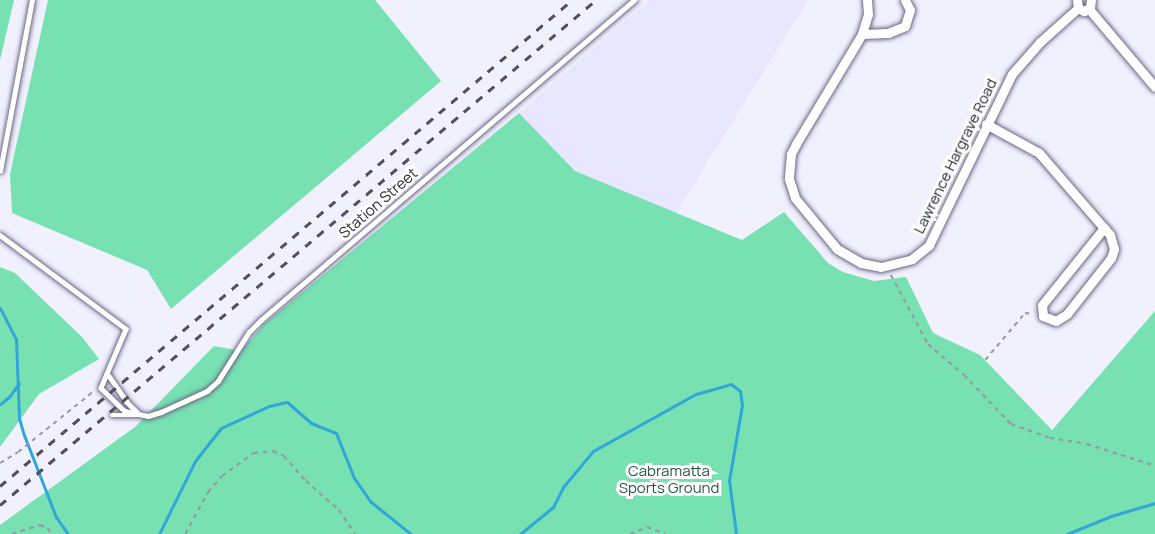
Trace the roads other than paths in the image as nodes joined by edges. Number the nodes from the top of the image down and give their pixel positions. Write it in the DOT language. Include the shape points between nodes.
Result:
graph roads {
  1 [pos="32,0"];
  2 [pos="635,0"];
  3 [pos="867,0"];
  4 [pos="905,0"];
  5 [pos="1078,4"];
  6 [pos="1090,5"];
  7 [pos="862,34"];
  8 [pos="1155,87"];
  9 [pos="986,124"];
  10 [pos="0,171"];
  11 [pos="1104,228"];
  12 [pos="0,234"];
  13 [pos="107,370"];
  14 [pos="112,415"];
  15 [pos="140,415"];
  1 -- 10 [label="lane"];
  2 -- 15 [label="lane, Station Street" via="261,320 207,391 161,412"];
  3 -- 7 [label="street, Lawrence Hargrave Road" via="868,14"];
  4 -- 7 [label="street" via="910,10 904,26 888,33"];
  5 -- 6 [label="street"];
  5 -- 9 [label="street, Lawrence Hargrave Road" via="1019,64"];
  6 -- 8 [label="street"];
  7 -- 9 [label="street, Lawrence Hargrave Road" via="790,160 789,179 795,198 837,249 861,263 891,266 912,259 929,245"];
  9 -- 11 [label="street" via="1039,153"];
  11 -- 11 [label="street" via="1114,249 1111,258 1067,314 1056,321 1043,316 1041,305"];
  12 -- 13 [label="lane" via="126,329"];
  13 -- 15 [label="lane"];
  13 -- 15 [label="lane" via="101,388 120,408"];
  14 -- 15 [label="lane, Station Street"];
}
